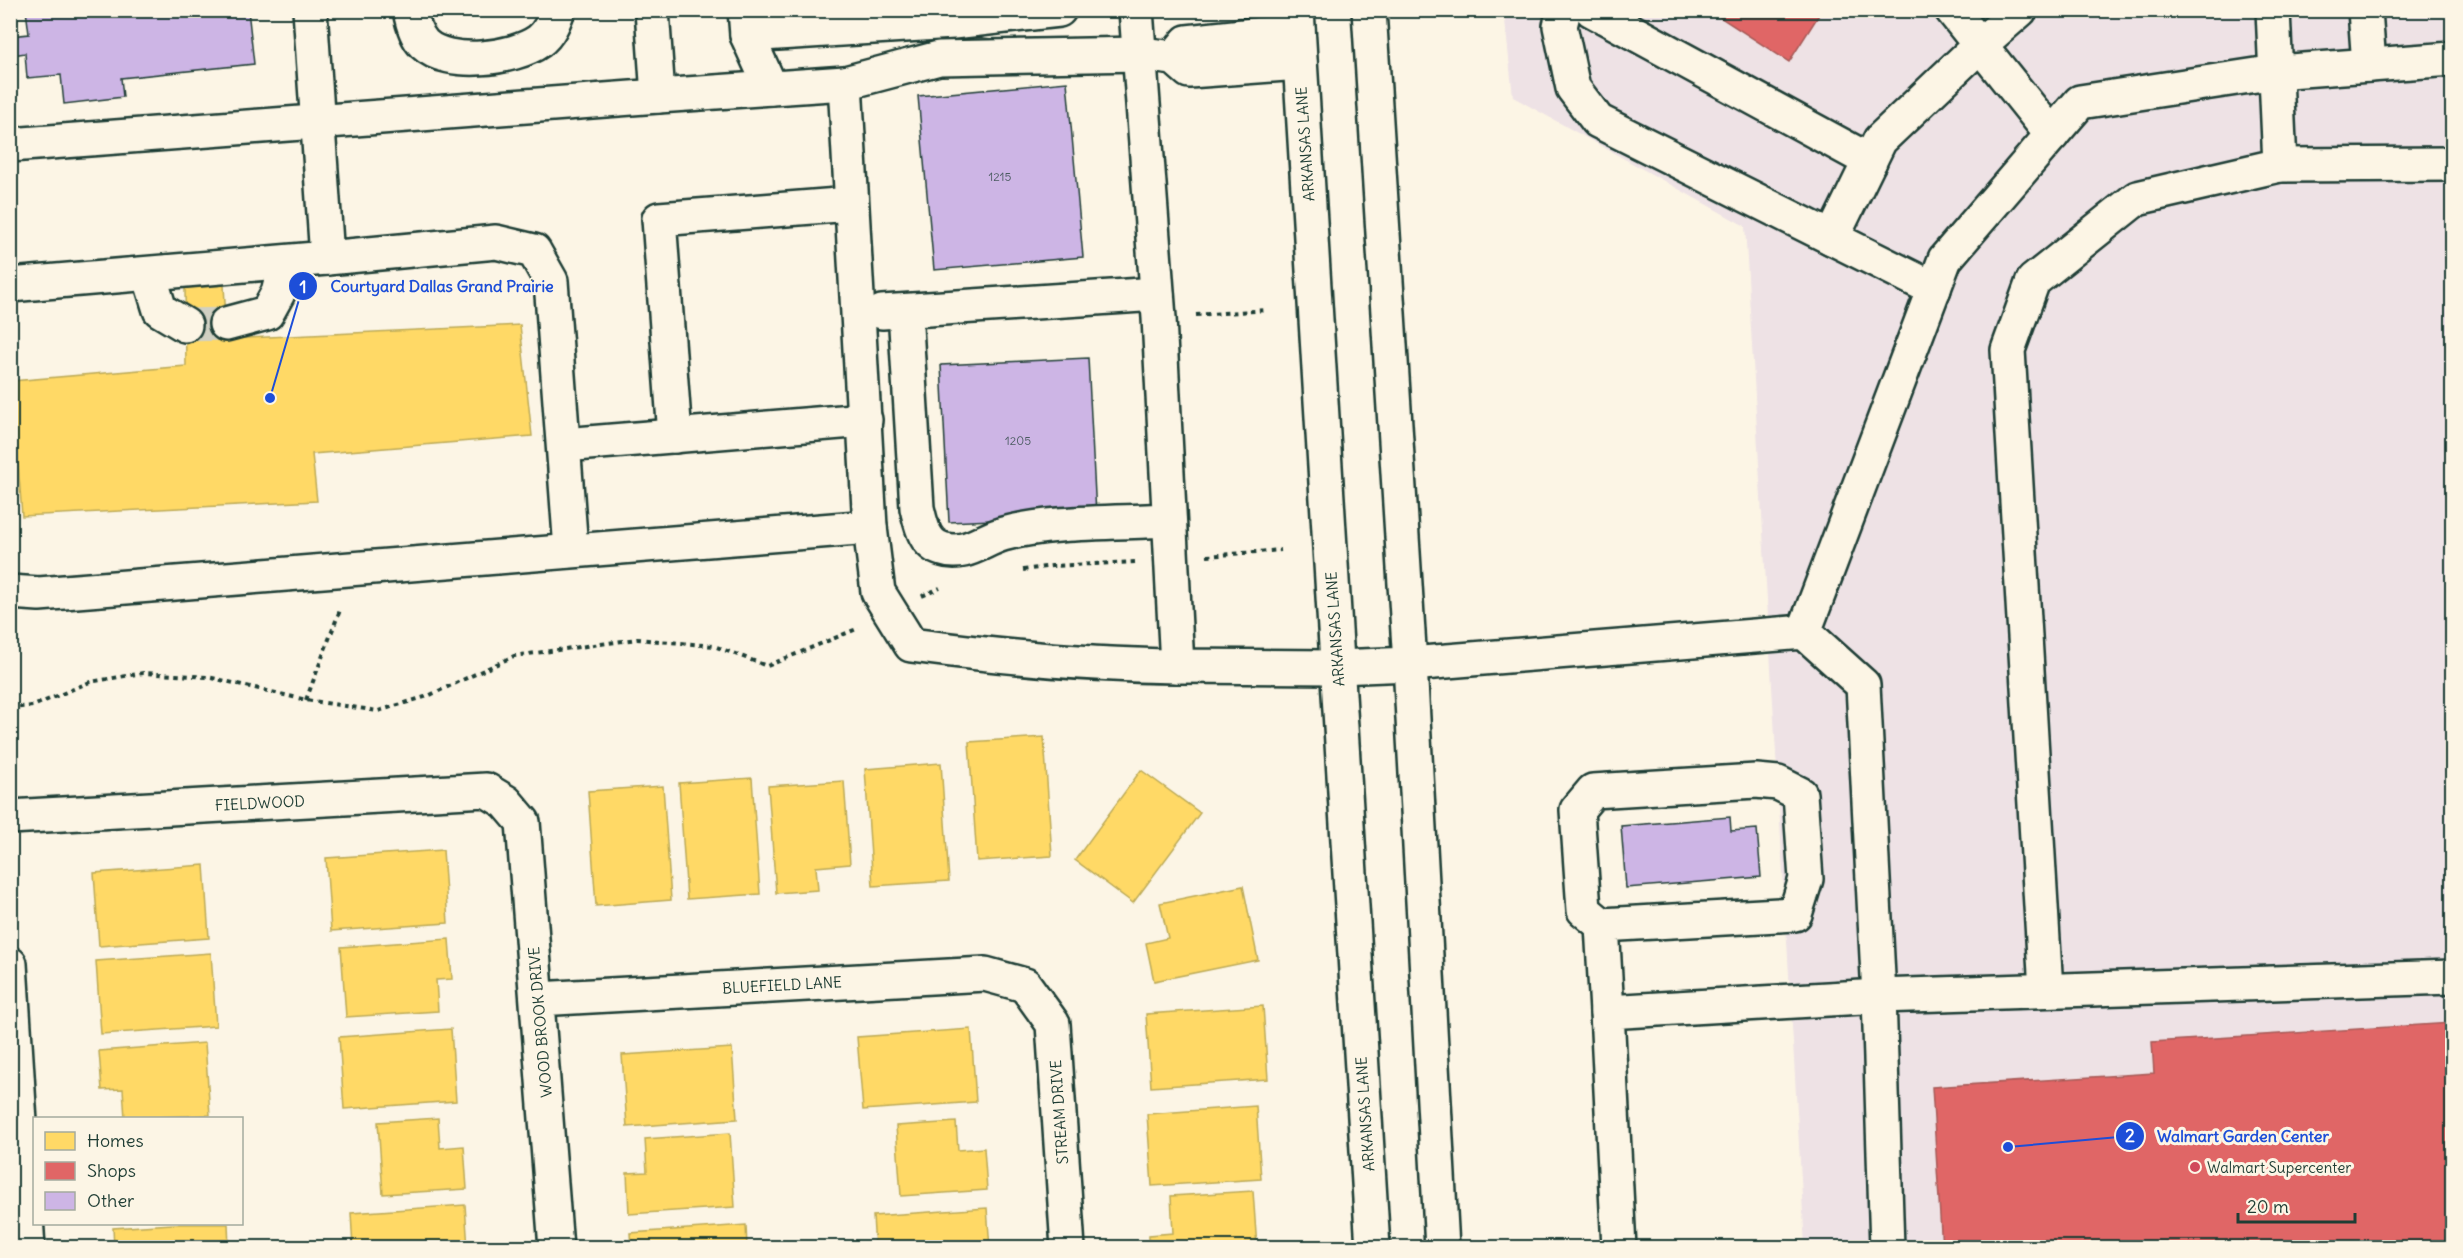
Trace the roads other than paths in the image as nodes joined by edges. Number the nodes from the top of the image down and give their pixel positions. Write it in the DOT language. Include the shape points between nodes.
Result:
graph roads {
  1 [pos="310,10"];
  2 [pos="410,10"];
  3 [pos="558,10"];
  4 [pos="652,10"];
  5 [pos="1059,10"];
  6 [pos="1136,10"];
  7 [pos="1369,10"];
  8 [pos="1564,10"];
  9 [pos="1592,10"];
  10 [pos="1952,10"];
  11 [pos="2020,10"];
  12 [pos="2273,10"];
  13 [pos="2365,10"];
  14 [pos="1298,20"];
  15 [pos="746,23"];
  16 [pos="1980,45"];
  17 [pos="1140,54"];
  18 [pos="1174,58"];
  19 [pos="2452,59"];
  20 [pos="1300,63"];
  21 [pos="2369,65"];
  22 [pos="2276,72"];
  23 [pos="844,83"];
  24 [pos="771,88"];
  25 [pos="658,96"];
  26 [pos="319,123"];
  27 [pos="2052,135"];
  28 [pos="10,145"];
  29 [pos="1870,162"];
  30 [pos="2452,164"];
  31 [pos="2280,165"];
  32 [pos="851,204"];
  33 [pos="1832,238"];
  34 [pos="327,258"];
  35 [pos="286,262"];
  36 [pos="149,274"];
  37 [pos="10,285"];
  38 [pos="1934,289"];
  39 [pos="1158,306"];
  40 [pos="905,311"];
  41 [pos="859,313"];
  42 [pos="226,324"];
  43 [pos="185,326"];
  44 [pos="865,420"];
  45 [pos="675,436"];
  46 [pos="564,445"];
  47 [pos="1169,520"];
  48 [pos="870,527"];
  49 [pos="571,550"];
  50 [pos="10,592"];
  51 [pos="1804,632"];
  52 [pos="1410,664"];
  53 [pos="1177,666"];
  54 [pos="1337,666"];
  55 [pos="506,802"];
  56 [pos="10,817"];
  57 [pos="1602,925"];
  58 [pos="10,963"];
  59 [pos="2452,976"];
  60 [pos="1025,985"];
  61 [pos="2046,990"];
  62 [pos="1879,996"];
  63 [pos="538,999"];
  64 [pos="1607,1012"];
  65 [pos="28,1248"];
  66 [pos="556,1248"];
  67 [pos="1068,1248"];
  68 [pos="1373,1248"];
  69 [pos="1442,1248"];
  70 [pos="1619,1248"];
  71 [pos="1887,1248"];
  1 -- 26 [label="main road"];
  2 -- 3 [label="main road" via="413,26 424,44 444,55 475,59 510,53 539,41 553,25"];
  4 -- 25 [label="main road"];
  5 -- 15 [label="main road" via="953,22"];
  6 -- 17 [label="main road"];
  7 -- 52 [label="main road"];
  8 -- 33 [label="main road" via="1560,26 1573,88 1598,121"];
  9 -- 29 [label="main road"];
  10 -- 16 [label="main road"];
  11 -- 16 [label="main road"];
  12 -- 22 [label="main road"];
  13 -- 21 [label="main road"];
  14 -- 18 [label="main road" via="1187,42"];
  14 -- 20 [label="main road, ARKANSAS LANE"];
  15 -- 24 [label="main road"];
  16 -- 27 [label="main road"];
  16 -- 29 [label="main road" via="1880,140"];
  17 -- 18 [label="main road"];
  17 -- 23 [label="main road" via="939,58"];
  17 -- 39 [label="main road"];
  18 -- 20 [label="main road" via="1189,71"];
  19 -- 21 [label="main road"];
  20 -- 54 [label="main road, ARKANSAS LANE"];
  21 -- 22 [label="main road"];
  22 -- 27 [label="main road" via="2080,102"];
  22 -- 31 [label="main road"];
  23 -- 24 [label="main road"];
  23 -- 32 [label="main road"];
  24 -- 25 [label="main road"];
  25 -- 26 [label="main road"];
  26 -- 28 [label="main road"];
  26 -- 34 [label="main road"];
  27 -- 38 [label="main road" via="1945,259"];
  29 -- 33 [label="main road"];
  30 -- 31 [label="main road"];
  31 -- 61 [label="main road" via="2137,198 2033,281 2008,350"];
  32 -- 41 [label="main road"];
  32 -- 45 [label="main road" via="659,219"];
  33 -- 38 [label="main road"];
  34 -- 35 [label="main road"];
  34 -- 46 [label="main road" via="496,242 534,250 551,281"];
  35 -- 36 [label="main road"];
  35 -- 42 [label="main road" via="267,313"];
  36 -- 37 [label="main road"];
  36 -- 43 [label="main road" via="160,310"];
  38 -- 51 [label="main road"];
  39 -- 40 [label="main road"];
  39 -- 47 [label="main road"];
  40 -- 41 [label="main road"];
  40 -- 47 [label="main road" via="916,508 923,532 933,546 963,551 1001,534 1032,529"];
  41 -- 44 [label="main road"];
  44 -- 45 [label="main road"];
  44 -- 48 [label="main road"];
  45 -- 46 [label="main road"];
  46 -- 49 [label="main road"];
  47 -- 53 [label="main road"];
  48 -- 49 [label="main road"];
  48 -- 53 [label="main road" via="878,592 911,645 1087,665"];
  49 -- 50 [label="main road" via="39,594"];
  51 -- 52 [label="main road"];
  51 -- 62 [label="main road" via="1863,685"];
  52 -- 54 [label="main road"];
  52 -- 69 [label="main road"];
  53 -- 54 [label="main road"];
  54 -- 68 [label="main road, ARKANSAS LANE"];
  55 -- 56 [label="main road, FIELDWOOD" via="486,790"];
  55 -- 63 [label="main road, WOOD BROOK DRIVE" via="523,822"];
  57 -- 57 [label="main road" via="1795,914 1806,879 1800,794 1778,783 1756,781 1593,791 1577,810 1584,910"];
  57 -- 64 [label="main road"];
  58 -- 65 [label="main road"];
  59 -- 61 [label="main road"];
  60 -- 63 [label="main road, BLUEFIELD LANE" via="986,974"];
  60 -- 67 [label="main road, STREAM DRIVE" via="1053,1023"];
  61 -- 62 [label="main road"];
  62 -- 64 [label="main road"];
  62 -- 71 [label="main road"];
  63 -- 66 [label="main road, WOOD BROOK DRIVE"];
  64 -- 70 [label="main road"];
}
